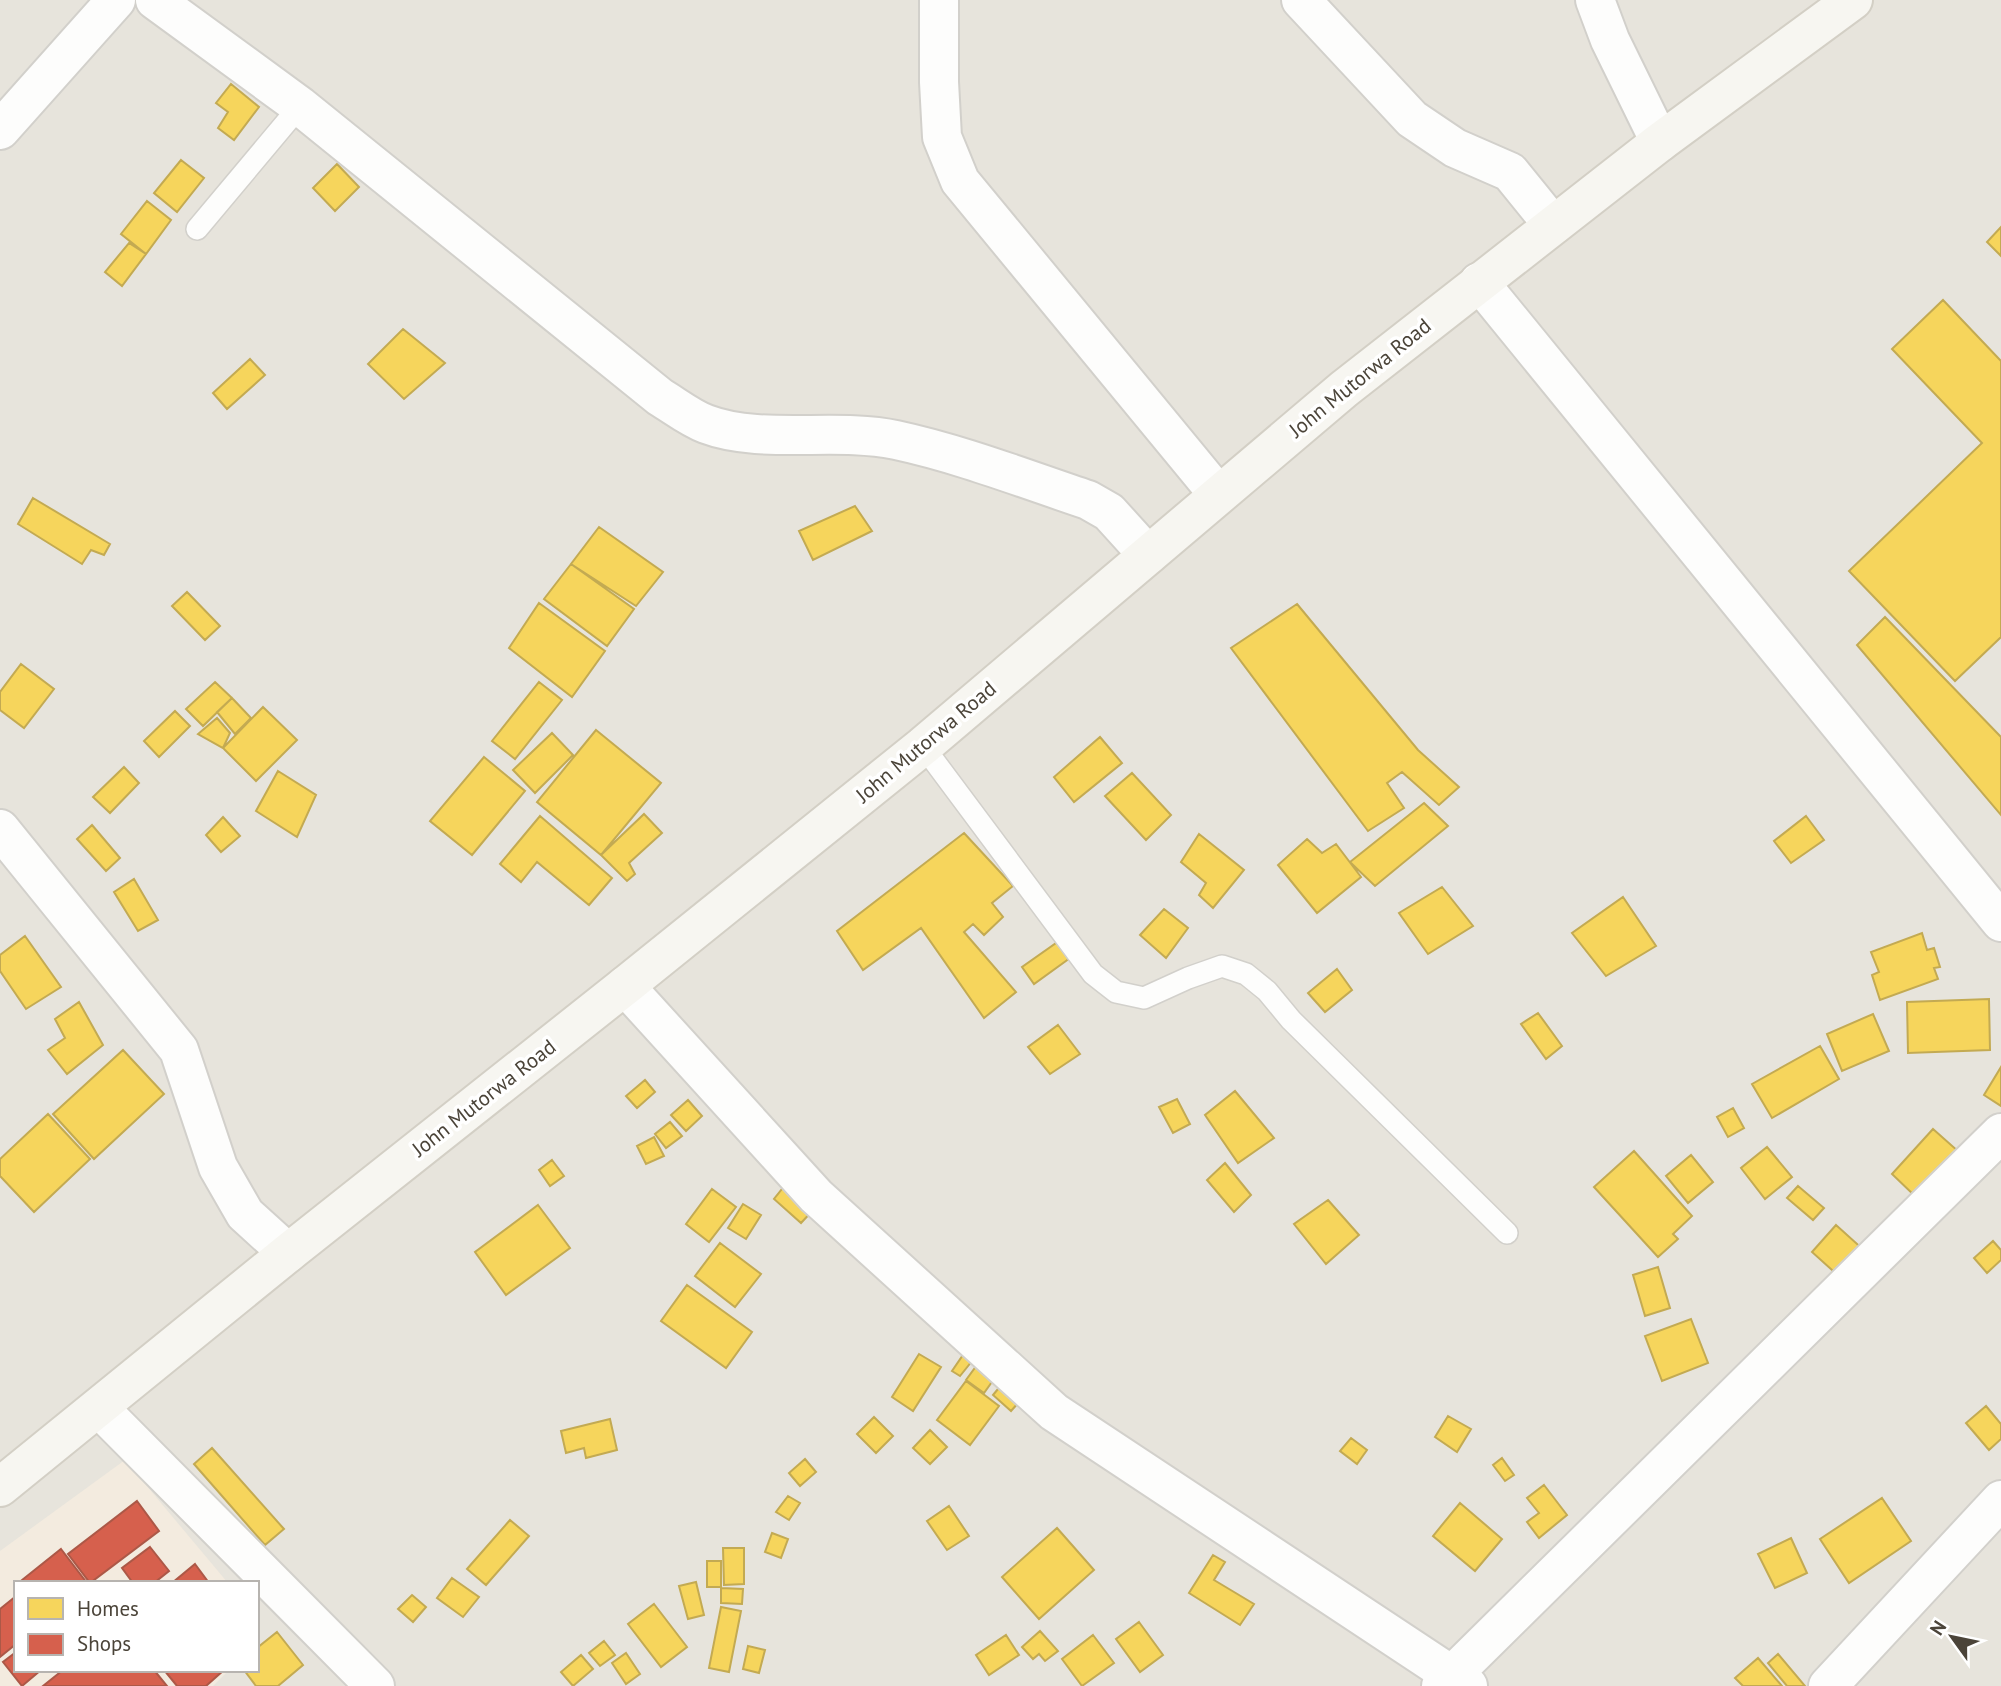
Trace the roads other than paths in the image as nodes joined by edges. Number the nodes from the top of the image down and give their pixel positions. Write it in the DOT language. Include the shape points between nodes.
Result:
graph roads {
  1 [pos="116,0"];
  2 [pos="155,0"];
  3 [pos="939,0"];
  4 [pos="1301,0"];
  5 [pos="1595,0"];
  6 [pos="1853,0"];
  7 [pos="300,106"];
  8 [pos="0,130"];
  9 [pos="1660,142"];
  10 [pos="1553,225"];
  11 [pos="197,229"];
  12 [pos="1479,282"];
  13 [pos="1218,494"];
  14 [pos="1148,555"];
  15 [pos="923,746"];
  16 [pos="0,829"];
  17 [pos="2001,922"];
  18 [pos="625,986"];
  19 [pos="2001,1133"];
  20 [pos="1507,1233"];
  21 [pos="288,1253"];
  22 [pos="99,1408"];
  23 [pos="0,1487"];
  24 [pos="2001,1500"];
  25 [pos="1454,1682"];
  26 [pos="375,1686"];
  27 [pos="1828,1686"];
  1 -- 8 [label="street"];
  2 -- 7 [label="street"];
  3 -- 13 [label="street" via="942,137 960,181"];
  4 -- 10 [label="street" via="1412,120 1455,148 1510,172"];
  5 -- 9 [label="street"];
  6 -- 9 [label="street, John Mutorwa Road"];
  7 -- 11 [label="lane"];
  7 -- 14 [label="street" via="660,397 704,424 737,433 858,435 930,449 1088,500 1109,512"];
  9 -- 10 [label="street, John Mutorwa Road"];
  10 -- 12 [label="street, John Mutorwa Road"];
  12 -- 13 [label="street, John Mutorwa Road"];
  12 -- 17 [label="street"];
  13 -- 14 [label="street, John Mutorwa Road"];
  14 -- 15 [label="street, John Mutorwa Road"];
  15 -- 18 [label="street, John Mutorwa Road"];
  15 -- 20 [label="lane" via="1093,974 1116,992 1143,998 1222,966 1246,974"];
  16 -- 21 [label="street" via="179,1050 218,1167 246,1214"];
  18 -- 21 [label="street, John Mutorwa Road"];
  18 -- 25 [label="street" via="816,1196 1054,1412"];
  19 -- 25 [label="street"];
  21 -- 22 [label="street, John Mutorwa Road"];
  22 -- 23 [label="street, John Mutorwa Road"];
  22 -- 26 [label="street"];
  24 -- 27 [label="street"];
}
